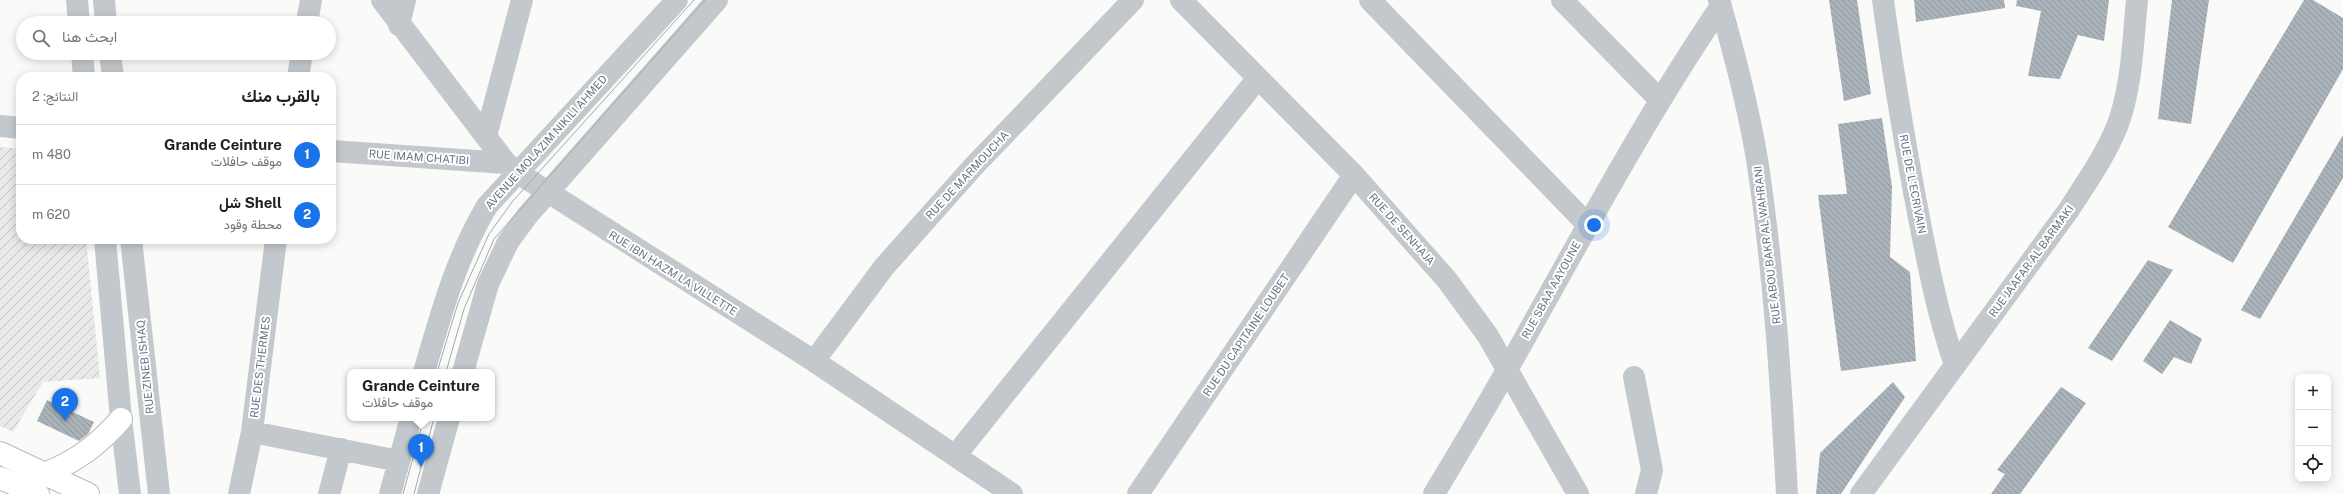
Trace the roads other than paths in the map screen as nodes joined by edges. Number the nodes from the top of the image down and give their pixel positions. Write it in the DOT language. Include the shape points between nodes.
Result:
graph roads {
  1 [pos="77,0"];
  2 [pos="104,0"];
  3 [pos="311,0"];
  4 [pos="382,0"];
  5 [pos="405,0"];
  6 [pos="522,0"];
  7 [pos="677,0"];
  8 [pos="718,0"];
  9 [pos="1133,0"];
  10 [pos="1181,0"];
  11 [pos="1370,0"];
  12 [pos="1562,0"];
  13 [pos="1883,0"];
  14 [pos="2137,0"];
  15 [pos="1720,3"];
  16 [pos="78,16"];
  17 [pos="105,16"];
  18 [pos="308,16"];
  19 [pos="400,25"];
  20 [pos="83,60"];
  21 [pos="111,60"];
  22 [pos="301,60"];
  23 [pos="84,72"];
  24 [pos="112,72"];
  25 [pos="299,72"];
  26 [pos="1258,78"];
  27 [pos="1660,100"];
  28 [pos="0,126"];
  29 [pos="16,128"];
  30 [pos="486,136"];
  31 [pos="336,151"];
  32 [pos="512,168"];
  33 [pos="1354,175"];
  34 [pos="547,193"];
  35 [pos="1587,224"];
  36 [pos="105,244"];
  37 [pos="132,244"];
  38 [pos="275,244"];
  39 [pos="814,361"];
  40 [pos="1955,365"];
  41 [pos="1508,368"];
  42 [pos="425,369"];
  43 [pos="464,369"];
  44 [pos="1634,377"];
  45 [pos="120,419"];
  46 [pos="410,421"];
  47 [pos="448,421"];
  48 [pos="252,432"];
  49 [pos="340,450"];
  50 [pos="0,453"];
  51 [pos="955,456"];
  52 [pos="399,461"];
  53 [pos="47,473"];
  54 [pos="0,478"];
  55 [pos="1570,489"];
  56 [pos="38,494"];
  57 [pos="88,494"];
  58 [pos="130,494"];
  59 [pos="160,494"];
  60 [pos="239,494"];
  61 [pos="329,494"];
  62 [pos="390,494"];
  63 [pos="428,494"];
  64 [pos="1012,494"];
  65 [pos="1138,494"];
  66 [pos="1434,494"];
  67 [pos="1646,494"];
  68 [pos="1787,494"];
  69 [pos="1861,494"];
  1 -- 16 [label="street"];
  2 -- 17 [label="street"];
  3 -- 18 [label="street"];
  4 -- 19 [label="street, RUE IBN HAZM LA VILLETTE"];
  5 -- 19 [label="street"];
  6 -- 30 [label="street"];
  7 -- 32 [label="street, AVENUE MOLAZIM NIKILI AHMED"];
  8 -- 34 [label="street"];
  9 -- 39 [label="street, RUE DE MARMOUCHA" via="973,167 884,267"];
  10 -- 26 [label="street, RUE DE SENHAJA"];
  11 -- 35 [label="street"];
  12 -- 27 [label="street"];
  13 -- 40 [label="street, RUE DE L'ECRIVAIN" via="1897,99 1928,265 1942,327"];
  14 -- 40 [label="street, RUE JAAFAR AL BARMAKI" via="2128,81 2118,123 2099,162 2068,211"];
  15 -- 27 [label="street, RUE SBAA AAYOUNE"];
  15 -- 68 [label="street, RUE ABOU BAKR AL WAHRANI" via="1740,80 1756,158 1770,260"];
  19 -- 30 [label="street, RUE IBN HAZM LA VILLETTE"];
  20 -- 23 [label="street"];
  21 -- 24 [label="street"];
  22 -- 25 [label="street"];
  26 -- 33 [label="street, RUE DE SENHAJA"];
  26 -- 51 [label="street"];
  27 -- 35 [label="street, RUE SBAA AAYOUNE"];
  28 -- 29 [label="street"];
  30 -- 32 [label="street, RUE IBN HAZM LA VILLETTE"];
  31 -- 32 [label="street, RUE IMAM CHATIBI"];
  32 -- 34 [label="street, RUE IBN HAZM LA VILLETTE"];
  32 -- 42 [label="street, AVENUE MOLAZIM NIKILI AHMED" via="469,236 457,264"];
  33 -- 41 [label="street, RUE DE SENHAJA" via="1447,280"];
  33 -- 65 [label="street, RUE DU CAPITAINE LOUBET"];
  34 -- 39 [label="street, RUE IBN HAZM LA VILLETTE"];
  34 -- 43 [label="street" via="527,216 500,258 488,284"];
  35 -- 41 [label="street, RUE SBAA AAYOUNE"];
  36 -- 45 [label="street"];
  37 -- 59 [label="street, RUE ZINEB ISHAQ"];
  38 -- 48 [label="street, RUE DES THERMES"];
  39 -- 51 [label="street, RUE IBN HAZM LA VILLETTE"];
  40 -- 69 [label="street, RUE JAAFAR AL BARMAKI"];
  41 -- 55 [label="street, RUE DE SENHAJA"];
  41 -- 66 [label="street, RUE SBAA AAYOUNE"];
  44 -- 67 [label="street" via="1652,470"];
  45 -- 53 [label="main road" via="104,438 72,463"];
  45 -- 58 [label="street"];
  46 -- 52 [label="street"];
  47 -- 63 [label="street"];
  48 -- 49 [label="street"];
  48 -- 60 [label="street, RUE DES THERMES"];
  49 -- 52 [label="street"];
  49 -- 61 [label="street"];
  50 -- 53 [label="main road"];
  51 -- 64 [label="street, RUE IBN HAZM LA VILLETTE"];
  52 -- 62 [label="street"];
  53 -- 57 [label="main road"];
  54 -- 56 [label="main road"];
}
